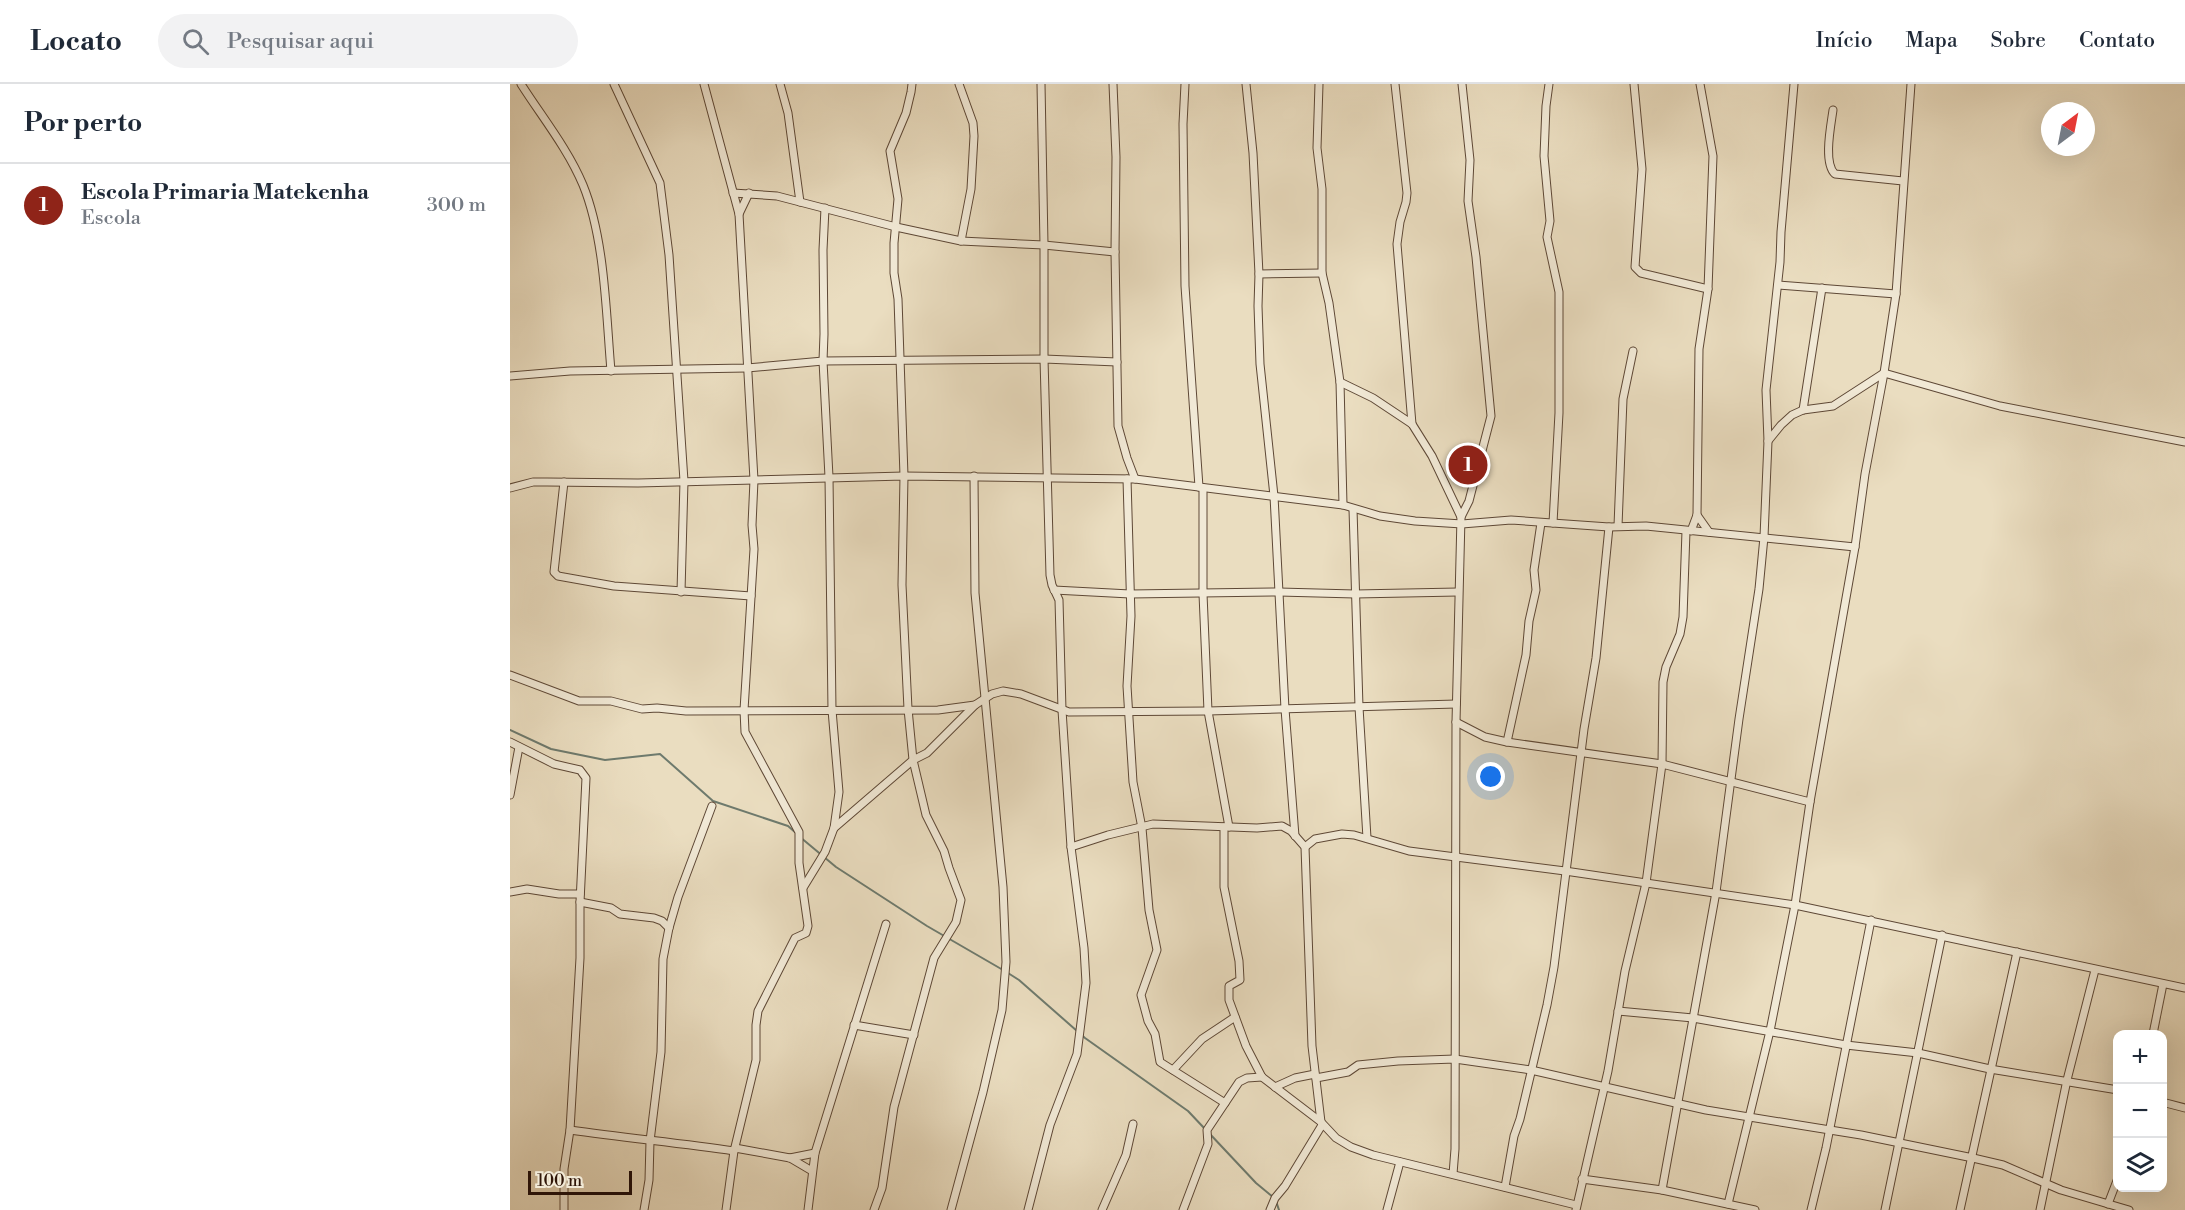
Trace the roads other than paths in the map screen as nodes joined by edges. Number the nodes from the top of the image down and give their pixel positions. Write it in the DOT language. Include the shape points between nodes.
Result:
graph roads {
  1 [pos="521,84"];
  2 [pos="614,84"];
  3 [pos="704,84"];
  4 [pos="780,84"];
  5 [pos="912,84"];
  6 [pos="959,84"];
  7 [pos="1041,84"];
  8 [pos="1113,84"];
  9 [pos="1185,84"];
  10 [pos="1246,84"];
  11 [pos="1319,84"];
  12 [pos="1395,84"];
  13 [pos="1462,84"];
  14 [pos="1549,84"];
  15 [pos="1634,84"];
  16 [pos="1700,84"];
  17 [pos="1794,84"];
  18 [pos="1911,84"];
  19 [pos="1833,110"];
  20 [pos="1903,181"];
  21 [pos="733,193"];
  22 [pos="749,194"];
  23 [pos="800,202"];
  24 [pos="825,208"];
  25 [pos="739,214"];
  26 [pos="896,227"];
  27 [pos="961,241"];
  28 [pos="1044,244"];
  29 [pos="1115,252"];
  30 [pos="1322,273"];
  31 [pos="1259,274"];
  32 [pos="1778,285"];
  33 [pos="1822,288"];
  34 [pos="1707,289"];
  35 [pos="1896,294"];
  36 [pos="1633,351"];
  37 [pos="899,359"];
  38 [pos="1044,359"];
  39 [pos="822,361"];
  40 [pos="1117,362"];
  41 [pos="747,368"];
  42 [pos="675,369"];
  43 [pos="611,370"];
  44 [pos="1884,373"];
  45 [pos="510,376"];
  46 [pos="1340,382"];
  47 [pos="1803,410"];
  48 [pos="1412,424"];
  49 [pos="1768,441"];
  50 [pos="2185,442"];
  51 [pos="904,476"];
  52 [pos="974,476"];
  53 [pos="829,477"];
  54 [pos="1048,478"];
  55 [pos="1131,479"];
  56 [pos="754,480"];
  57 [pos="684,481"];
  58 [pos="564,482"];
  59 [pos="510,488"];
  60 [pos="1201,488"];
  61 [pos="1274,496"];
  62 [pos="1343,505"];
  63 [pos="1353,509"];
  64 [pos="1697,515"];
  65 [pos="1461,520"];
  66 [pos="1541,523"];
  67 [pos="1553,523"];
  68 [pos="1618,526"];
  69 [pos="1609,527"];
  70 [pos="1688,531"];
  71 [pos="1709,532"];
  72 [pos="1764,537"];
  73 [pos="1855,547"];
  74 [pos="1054,590"];
  75 [pos="681,592"];
  76 [pos="1279,592"];
  77 [pos="1458,592"];
  78 [pos="1130,594"];
  79 [pos="1203,594"];
  80 [pos="1355,594"];
  81 [pos="751,596"];
  82 [pos="510,675"];
  83 [pos="985,699"];
  84 [pos="1456,704"];
  85 [pos="975,705"];
  86 [pos="1359,707"];
  87 [pos="908,709"];
  88 [pos="1285,709"];
  89 [pos="744,710"];
  90 [pos="832,710"];
  91 [pos="1062,710"];
  92 [pos="1208,711"];
  93 [pos="1130,712"];
  94 [pos="1456,722"];
  95 [pos="510,742"];
  96 [pos="1507,742"];
  97 [pos="519,747"];
  98 [pos="1581,754"];
  99 [pos="913,760"];
  100 [pos="1662,764"];
  101 [pos="1732,781"];
  102 [pos="510,795"];
  103 [pos="1810,802"];
  104 [pos="712,806"];
  105 [pos="1227,827"];
  106 [pos="834,828"];
  107 [pos="1142,828"];
  108 [pos="1295,836"];
  109 [pos="1367,838"];
  110 [pos="1305,846"];
  111 [pos="1071,847"];
  112 [pos="1457,857"];
  113 [pos="1565,871"];
  114 [pos="1646,883"];
  115 [pos="802,888"];
  116 [pos="510,892"];
  117 [pos="1716,892"];
  118 [pos="580,894"];
  119 [pos="580,902"];
  120 [pos="1795,905"];
  121 [pos="1871,920"];
  122 [pos="886,924"];
  123 [pos="669,928"];
  124 [pos="1942,935"];
  125 [pos="2017,952"];
  126 [pos="2095,970"];
  127 [pos="2163,984"];
  128 [pos="2185,988"];
  129 [pos="1618,1011"];
  130 [pos="1235,1017"];
  131 [pos="1694,1018"];
  132 [pos="854,1025"];
  133 [pos="2154,1030"];
  134 [pos="1770,1031"];
  135 [pos="914,1035"];
  136 [pos="1846,1045"];
  137 [pos="1918,1053"];
  138 [pos="1455,1059"];
  139 [pos="1990,1069"];
  140 [pos="1173,1070"];
  141 [pos="1531,1070"];
  142 [pos="1316,1076"];
  143 [pos="1262,1077"];
  144 [pos="2067,1080"];
  145 [pos="1275,1087"];
  146 [pos="1605,1087"];
  147 [pos="2113,1089"];
  148 [pos="1225,1103"];
  149 [pos="2167,1103"];
  150 [pos="1678,1104"];
  151 [pos="2185,1108"];
  152 [pos="1750,1117"];
  153 [pos="1321,1123"];
  154 [pos="1133,1124"];
  155 [pos="570,1130"];
  156 [pos="1829,1130"];
  157 [pos="650,1141"];
  158 [pos="1900,1143"];
  159 [pos="735,1149"];
  160 [pos="814,1153"];
  161 [pos="790,1158"];
  162 [pos="1973,1158"];
  163 [pos="1400,1162"];
  164 [pos="812,1171"];
  165 [pos="1453,1174"];
  166 [pos="1582,1179"];
  167 [pos="2046,1184"];
  168 [pos="1505,1187"];
  169 [pos="1662,1190"];
  170 [pos="2116,1192"];
  171 [pos="1728,1204"];
  172 [pos="1576,1207"];
  173 [pos="2113,1207"];
  174 [pos="564,1210"];
  175 [pos="644,1210"];
  176 [pos="726,1210"];
  177 [pos="808,1210"];
  178 [pos="874,1210"];
  179 [pos="951,1210"];
  180 [pos="1028,1210"];
  181 [pos="1102,1210"];
  182 [pos="1183,1210"];
  183 [pos="1270,1210"];
  184 [pos="1387,1210"];
  185 [pos="1755,1210"];
  186 [pos="1811,1210"];
  187 [pos="1886,1210"];
  188 [pos="1960,1210"];
  189 [pos="2040,1210"];
  190 [pos="2129,1210"];
  1 -- 43 [label="street" via="575,170 588,200 602,259"];
  2 -- 42 [label="street" via="660,183 669,255"];
  3 -- 21 [label="street"];
  4 -- 23 [label="street" via="788,113"];
  5 -- 26 [label="street" via="906,113 890,151 898,199"];
  6 -- 27 [label="street" via="974,136 971,189"];
  7 -- 28 [label="street"];
  8 -- 29 [label="street"];
  9 -- 60 [label="street" via="1185,286"];
  10 -- 31 [label="street"];
  11 -- 30 [label="street" via="1317,148 1322,189"];
  12 -- 48 [label="street" via="1407,193 1397,244"];
  13 -- 65 [label="street" via="1470,160 1468,201 1491,416"];
  14 -- 67 [label="street" via="1544,156 1550,221 1547,237 1558,292 1559,413"];
  15 -- 34 [label="street" via="1642,169 1635,267 1641,273"];
  16 -- 34 [label="street" via="1713,156"];
  17 -- 32 [label="street"];
  18 -- 20 [label="street"];
  19 -- 20 [label="street" via="1829,147 1832,171"];
  20 -- 35 [label="street"];
  21 -- 22 [label="street"];
  21 -- 25 [label="street"];
  22 -- 23 [label="street"];
  22 -- 25 [label="street"];
  23 -- 24 [label="street"];
  24 -- 26 [label="street"];
  24 -- 39 [label="street"];
  25 -- 41 [label="street"];
  26 -- 27 [label="street"];
  26 -- 37 [label="street" via="894,273"];
  27 -- 28 [label="street"];
  28 -- 29 [label="street"];
  28 -- 38 [label="street"];
  29 -- 40 [label="street"];
  30 -- 31 [label="street"];
  30 -- 46 [label="street"];
  31 -- 61 [label="street" via="1260,364"];
  32 -- 33 [label="street"];
  32 -- 49 [label="street" via="1766,390"];
  33 -- 35 [label="street"];
  33 -- 47 [label="street"];
  34 -- 64 [label="street" via="1699,350"];
  35 -- 44 [label="street"];
  36 -- 68 [label="street" via="1623,399"];
  37 -- 38 [label="street"];
  37 -- 39 [label="street"];
  37 -- 51 [label="street"];
  38 -- 40 [label="street"];
  38 -- 54 [label="street"];
  39 -- 41 [label="street"];
  39 -- 53 [label="street"];
  40 -- 55 [label="street" via="1118,426"];
  41 -- 42 [label="street"];
  41 -- 56 [label="street"];
  42 -- 43 [label="street"];
  42 -- 57 [label="street"];
  43 -- 45 [label="street"];
  44 -- 47 [label="street" via="1833,406"];
  44 -- 50 [label="street" via="2000,406"];
  44 -- 73 [label="street"];
  46 -- 48 [label="street"];
  46 -- 62 [label="street"];
  47 -- 49 [label="street" via="1786,420"];
  48 -- 65 [label="street" via="1432,456"];
  49 -- 72 [label="street"];
  51 -- 52 [label="street"];
  51 -- 53 [label="street"];
  51 -- 87 [label="street" via="902,585"];
  52 -- 54 [label="street"];
  52 -- 83 [label="street" via="975,593"];
  53 -- 56 [label="street"];
  53 -- 90 [label="street"];
  54 -- 55 [label="street"];
  54 -- 74 [label="street" via="1050,575"];
  55 -- 60 [label="street"];
  55 -- 78 [label="street"];
  56 -- 57 [label="street"];
  56 -- 81 [label="street"];
  57 -- 58 [label="street"];
  57 -- 75 [label="street"];
  58 -- 59 [label="street" via="533,482"];
  58 -- 75 [label="street" via="555,574 614,586"];
  60 -- 61 [label="street"];
  60 -- 79 [label="street"];
  61 -- 62 [label="street"];
  61 -- 76 [label="street"];
  62 -- 63 [label="street"];
  63 -- 65 [label="street" via="1415,521"];
  63 -- 80 [label="street"];
  64 -- 70 [label="street"];
  64 -- 71 [label="street"];
  65 -- 66 [label="street"];
  65 -- 77 [label="street"];
  66 -- 67 [label="street"];
  66 -- 96 [label="street" via="1526,655"];
  67 -- 69 [label="street"];
  68 -- 69 [label="street"];
  68 -- 70 [label="street"];
  69 -- 98 [label="street" via="1600,626"];
  70 -- 71 [label="street"];
  70 -- 100 [label="street" via="1683,617 1663,682"];
  71 -- 72 [label="street"];
  72 -- 73 [label="street"];
  72 -- 101 [label="street"];
  73 -- 103 [label="street"];
  74 -- 78 [label="street"];
  74 -- 91 [label="street" via="1059,600"];
  75 -- 81 [label="street"];
  76 -- 79 [label="street"];
  76 -- 80 [label="street"];
  76 -- 88 [label="street"];
  77 -- 80 [label="street"];
  77 -- 84 [label="street"];
  78 -- 79 [label="street"];
  78 -- 93 [label="street"];
  79 -- 92 [label="street"];
  80 -- 86 [label="street"];
  81 -- 89 [label="street"];
  82 -- 89 [label="street" via="579,701 611,701 642,709"];
  83 -- 85 [label="street"];
  83 -- 91 [label="street" via="1003,691"];
  83 -- 179 [label="street" via="1003,887 1004,986 983,1092"];
  84 -- 86 [label="street"];
  84 -- 94 [label="street"];
  85 -- 87 [label="street"];
  85 -- 99 [label="street" via="927,753"];
  86 -- 88 [label="street"];
  86 -- 109 [label="street"];
  87 -- 90 [label="street"];
  87 -- 99 [label="street"];
  88 -- 92 [label="street"];
  88 -- 108 [label="street"];
  89 -- 90 [label="street"];
  89 -- 115 [label="street" via="745,732 799,832"];
  90 -- 106 [label="street" via="839,792"];
  91 -- 93 [label="street"];
  91 -- 111 [label="street"];
  92 -- 93 [label="street"];
  92 -- 105 [label="street"];
  93 -- 107 [label="street" via="1133,782"];
  94 -- 96 [label="street" via="1485,737"];
  94 -- 112 [label="street"];
  95 -- 97 [label="street"];
  96 -- 98 [label="street"];
  97 -- 102 [label="street"];
  97 -- 118 [label="street" via="554,764 580,770 586,778"];
  98 -- 100 [label="street"];
  98 -- 113 [label="street"];
  99 -- 106 [label="street"];
  99 -- 135 [label="street" via="926,815 944,850 961,900 956,922 934,958"];
  100 -- 101 [label="street"];
  100 -- 114 [label="street"];
  101 -- 103 [label="street"];
  101 -- 117 [label="street"];
  103 -- 120 [label="street"];
  104 -- 123 [label="street"];
  105 -- 107 [label="street" via="1153,824"];
  105 -- 108 [label="street" via="1282,826"];
  105 -- 130 [label="street" via="1224,887 1239,962 1239,981 1228,988"];
  106 -- 115 [label="street" via="825,852"];
  107 -- 111 [label="street"];
  107 -- 140 [label="street" via="1149,910 1157,950 1141,995 1155,1034 1158,1059"];
  108 -- 110 [label="street"];
  109 -- 110 [label="street" via="1342,834 1315,839"];
  109 -- 112 [label="street" via="1409,851"];
  110 -- 142 [label="street"];
  111 -- 180 [label="street" via="1086,983 1077,1054 1050,1125"];
  112 -- 113 [label="street"];
  112 -- 138 [label="street"];
  113 -- 114 [label="street"];
  113 -- 141 [label="street" via="1554,968"];
  114 -- 117 [label="street"];
  114 -- 129 [label="street"];
  115 -- 159 [label="street" via="808,926 806,933 795,938 758,1011 756,1059"];
  116 -- 118 [label="street" via="527,889"];
  117 -- 120 [label="street"];
  117 -- 131 [label="street"];
  118 -- 119 [label="street"];
  119 -- 123 [label="street" via="654,918"];
  119 -- 155 [label="street"];
  120 -- 121 [label="street"];
  120 -- 134 [label="street"];
  121 -- 124 [label="street"];
  121 -- 136 [label="street"];
  122 -- 132 [label="street"];
  123 -- 157 [label="street" via="663,959 661,1052"];
  124 -- 125 [label="street"];
  124 -- 137 [label="street"];
  125 -- 126 [label="street"];
  125 -- 139 [label="street"];
  126 -- 127 [label="street"];
  126 -- 144 [label="street"];
  127 -- 128 [label="street"];
  127 -- 133 [label="street"];
  129 -- 131 [label="street"];
  129 -- 146 [label="street"];
  130 -- 140 [label="street" via="1202,1039"];
  130 -- 143 [label="street"];
  131 -- 134 [label="street"];
  131 -- 150 [label="street"];
  132 -- 135 [label="street"];
  132 -- 160 [label="street"];
  134 -- 136 [label="street"];
  134 -- 152 [label="street"];
  135 -- 178 [label="street" via="894,1107 882,1188"];
  136 -- 137 [label="street"];
  136 -- 156 [label="street"];
  137 -- 139 [label="street"];
  137 -- 158 [label="street"];
  138 -- 141 [label="street"];
  138 -- 142 [label="street" via="1358,1065 1348,1072"];
  138 -- 165 [label="street"];
  139 -- 144 [label="street"];
  139 -- 162 [label="street"];
  140 -- 148 [label="street"];
  141 -- 146 [label="street"];
  141 -- 168 [label="street"];
  142 -- 145 [label="street" via="1295,1078"];
  142 -- 153 [label="street"];
  143 -- 145 [label="street"];
  143 -- 148 [label="street" via="1239,1082"];
  144 -- 147 [label="street"];
  144 -- 167 [label="street"];
  145 -- 153 [label="street"];
  146 -- 150 [label="street"];
  146 -- 166 [label="street"];
  148 -- 182 [label="street" via="1207,1130 1208,1144"];
  149 -- 151 [label="street"];
  150 -- 152 [label="street"];
  150 -- 169 [label="street"];
  152 -- 156 [label="street"];
  152 -- 171 [label="street"];
  153 -- 163 [label="street" via="1351,1147"];
  153 -- 183 [label="street"];
  154 -- 181 [label="street" via="1126,1155"];
  155 -- 157 [label="street"];
  155 -- 174 [label="street" via="564,1169"];
  156 -- 158 [label="street"];
  156 -- 186 [label="street"];
  157 -- 159 [label="street"];
  157 -- 175 [label="street" via="650,1180"];
  158 -- 162 [label="street"];
  158 -- 187 [label="street"];
  159 -- 161 [label="street"];
  159 -- 176 [label="street"];
  160 -- 161 [label="street"];
  160 -- 164 [label="street"];
  161 -- 164 [label="street"];
  162 -- 167 [label="street"];
  162 -- 188 [label="street"];
  163 -- 165 [label="street"];
  163 -- 184 [label="street"];
  164 -- 177 [label="street"];
  165 -- 168 [label="street"];
  166 -- 169 [label="street"];
  166 -- 172 [label="street"];
  167 -- 173 [label="street"];
  167 -- 189 [label="street"];
  168 -- 172 [label="street"];
  169 -- 171 [label="street"];
  170 -- 173 [label="street"];
  171 -- 185 [label="street"];
  173 -- 190 [label="street"];
}
